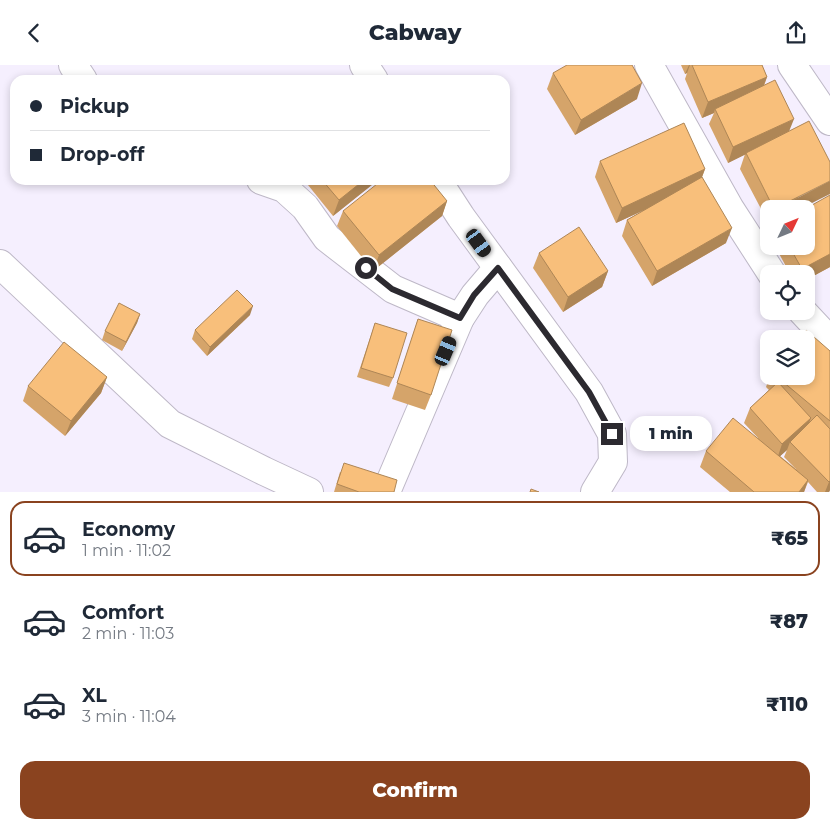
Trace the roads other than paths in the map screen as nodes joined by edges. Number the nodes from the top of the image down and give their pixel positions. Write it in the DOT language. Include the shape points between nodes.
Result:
graph roads {
  1 [pos="650,65"];
  2 [pos="792,65"];
  3 [pos="830,121"];
  4 [pos="275,185"];
  5 [pos="440,185"];
  6 [pos="0,264"];
  7 [pos="766,265"];
  8 [pos="498,268"];
  9 [pos="460,318"];
  10 [pos="810,320"];
  11 [pos="830,341"];
  12 [pos="309,491"];
  13 [pos="386,491"];
  14 [pos="595,491"];
  1 -- 7 [label="street" via="730,209"];
  2 -- 3 [label="street"];
  4 -- 9 [label="street" via="284,188 305,207 327,238 392,289"];
  5 -- 8 [label="street"];
  6 -- 12 [label="street" via="170,423"];
  8 -- 9 [label="street" via="474,295"];
  8 -- 14 [label="street" via="589,392 612,434 613,462"];
  9 -- 13 [label="street"];
  10 -- 11 [label="street"];
}
